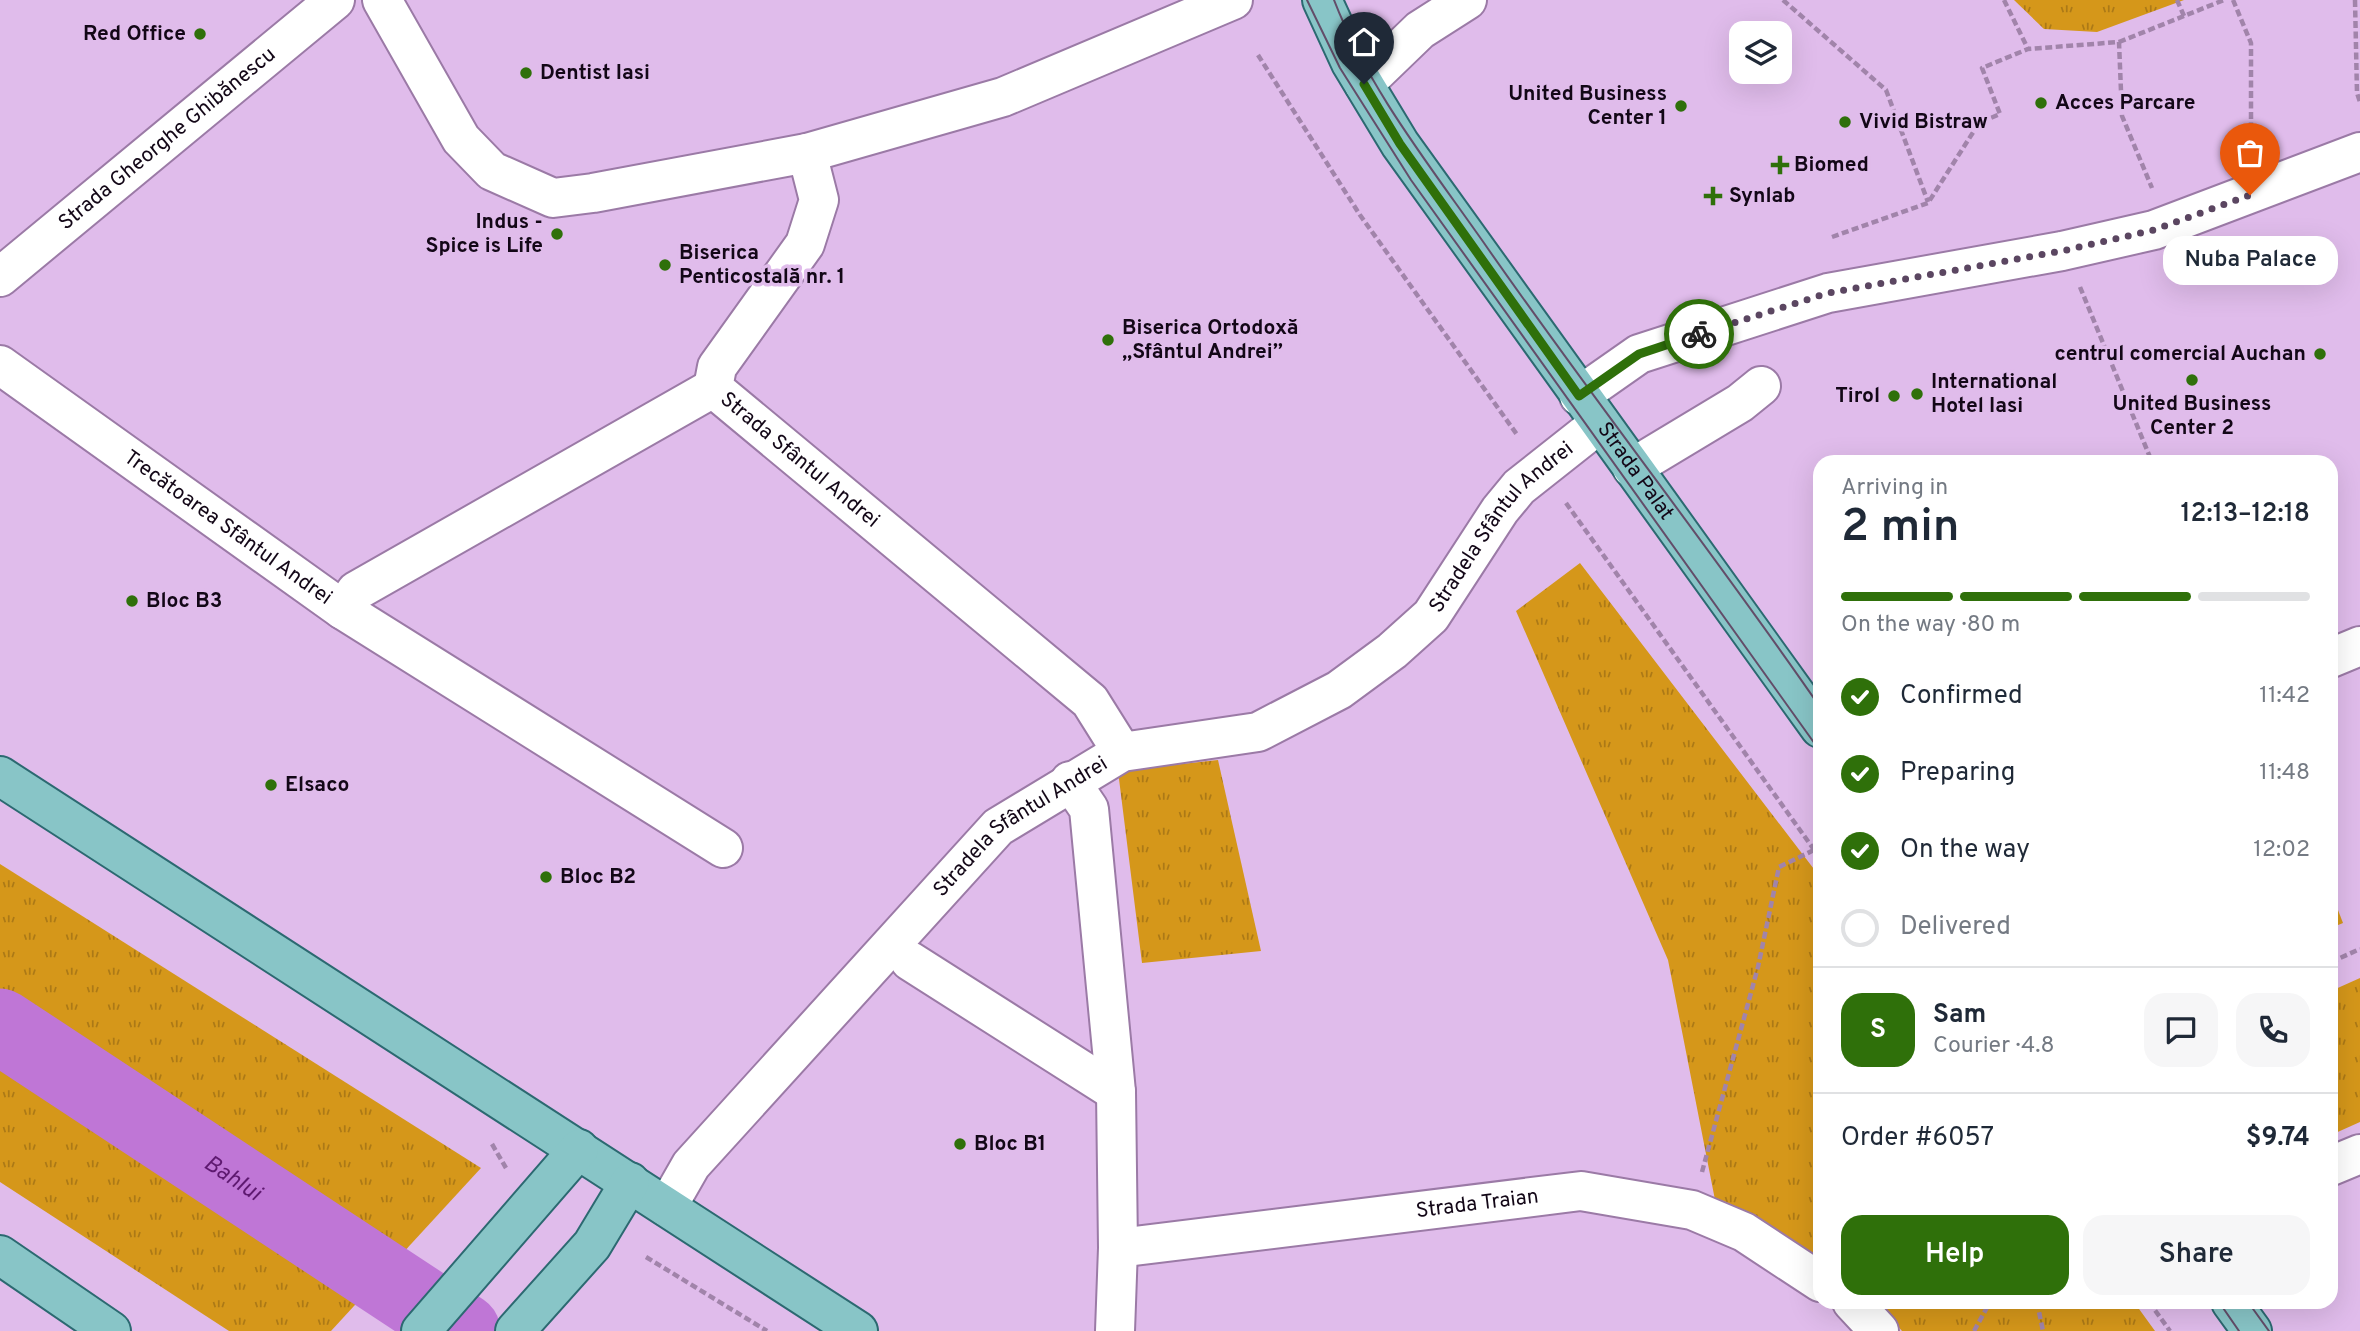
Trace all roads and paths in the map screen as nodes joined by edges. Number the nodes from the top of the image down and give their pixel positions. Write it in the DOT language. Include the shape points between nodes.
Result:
graph roads {
  1 [pos="335,0"];
  2 [pos="382,0"];
  3 [pos="1234,0"];
  4 [pos="1322,0"];
  5 [pos="1467,0"];
  6 [pos="1783,0"];
  7 [pos="2004,0"];
  8 [pos="2177,0"];
  9 [pos="2224,0"];
  10 [pos="2233,0"];
  11 [pos="2355,0"];
  12 [pos="2184,16"];
  13 [pos="2119,42"];
  14 [pos="2028,49"];
  15 [pos="1258,55"];
  16 [pos="1364,84"];
  17 [pos="2360,102"];
  18 [pos="2259,151"];
  19 [pos="2360,152"];
  20 [pos="807,153"];
  21 [pos="2154,192"];
  22 [pos="1928,203"];
  23 [pos="1832,237"];
  24 [pos="0,277"];
  25 [pos="2077,279"];
  26 [pos="0,365"];
  27 [pos="1761,386"];
  28 [pos="713,388"];
  29 [pos="1590,409"];
  30 [pos="1518,436"];
  31 [pos="2149,455"];
  32 [pos="1632,468"];
  33 [pos="1560,494"];
  34 [pos="342,610"];
  35 [pos="2360,646"];
  36 [pos="2338,655"];
  37 [pos="1813,718"];
  38 [pos="1122,752"];
  39 [pos="0,776"];
  40 [pos="1070,781"];
  41 [pos="723,848"];
  42 [pos="1813,849"];
  43 [pos="1813,850"];
  44 [pos="2360,949"];
  45 [pos="2338,959"];
  46 [pos="910,961"];
  47 [pos="1116,1092"];
  48 [pos="579,1149"];
  49 [pos="2360,1154"];
  50 [pos="2338,1163"];
  51 [pos="630,1182"];
  52 [pos="667,1207"];
  53 [pos="1692,1210"];
  54 [pos="1118,1248"];
  55 [pos="0,1255"];
  56 [pos="646,1257"];
  57 [pos="1813,1277"];
  58 [pos="1859,1309"];
  59 [pos="1986,1309"];
  60 [pos="2038,1309"];
  61 [pos="2154,1309"];
  62 [pos="2236,1309"];
  63 [pos="111,1331"];
  64 [pos="421,1331"];
  65 [pos="515,1331"];
  66 [pos="768,1331"];
  67 [pos="858,1331"];
  68 [pos="1115,1331"];
  69 [pos="1879,1331"];
  70 [pos="1974,1331"];
  71 [pos="2043,1331"];
  72 [pos="2170,1331"];
  73 [pos="2252,1331"];
  1 -- 24 [label="street, Strada Gheorghe Ghibănescu"];
  2 -- 20 [label="street" via="461,139 492,171 553,198"];
  3 -- 20 [label="street" via="1003,97"];
  4 -- 16 [label="main road, Strada Palat"];
  5 -- 16 [label="street" via="1420,30"];
  6 -- 22 [label="path" via="1886,90"];
  7 -- 14 [label="path"];
  8 -- 12 [label="path"];
  9 -- 12 [label="path"];
  10 -- 18 [label="path" via="2251,43 2251,135"];
  11 -- 17 [label="path"];
  12 -- 13 [label="path"];
  13 -- 14 [label="path"];
  13 -- 21 [label="path" via="2122,116"];
  14 -- 22 [label="path" via="1982,68 2000,114 1979,123"];
  15 -- 30 [label="path" via="1360,215"];
  16 -- 29 [label="main road, Strada Palat" via="1400,144"];
  19 -- 29 [label="street, Stradela Sfântul Andrei" via="2154,230 1828,293 1639,354"];
  20 -- 28 [label="street, Strada Sfântul Andrei" via="820,200 805,244 717,367"];
  22 -- 23 [label="path"];
  25 -- 31 [label="path"];
  26 -- 34 [label="street, Trecătoarea Sfântul Andrei"];
  27 -- 32 [label="street"];
  28 -- 34 [label="street, Trecătoarea Sfântul Andrei" via="356,591"];
  28 -- 38 [label="street, Strada Sfântul Andrei" via="1090,701"];
  29 -- 32 [label="main road, Strada Palat"];
  29 -- 38 [label="street, Stradela Sfântul Andrei" via="1500,510 1430,616 1339,690 1258,732"];
  32 -- 37 [label="main road, Strada Palat"];
  33 -- 42 [label="path"];
  34 -- 41 [label="street"];
  35 -- 36 [label="street"];
  38 -- 40 [label="street, Stradela Sfântul Andrei"];
  39 -- 48 [label="main road"];
  40 -- 47 [label="street" via="1089,809"];
  40 -- 52 [label="street, Stradela Sfântul Andrei" via="998,827 691,1166"];
  43 -- 53 [label="path" via="1779,867 1758,967"];
  44 -- 45 [label="path"];
  46 -- 47 [label="street"];
  47 -- 54 [label="street"];
  48 -- 51 [label="main road"];
  48 -- 64 [label="main road"];
  49 -- 50 [label="street"];
  51 -- 52 [label="main road"];
  51 -- 65 [label="main road" via="592,1245"];
  52 -- 67 [label="main road"];
  53 -- 54 [label="street, Strada Traian" via="1581,1191"];
  53 -- 57 [label="street, Strada Traian" via="1744,1232"];
  54 -- 68 [label="street"];
  55 -- 63 [label="main road"];
  56 -- 66 [label="path"];
  58 -- 69 [label="street"];
  59 -- 70 [label="path"];
  60 -- 71 [label="path"];
  61 -- 72 [label="path"];
  62 -- 73 [label="main road"];
}
